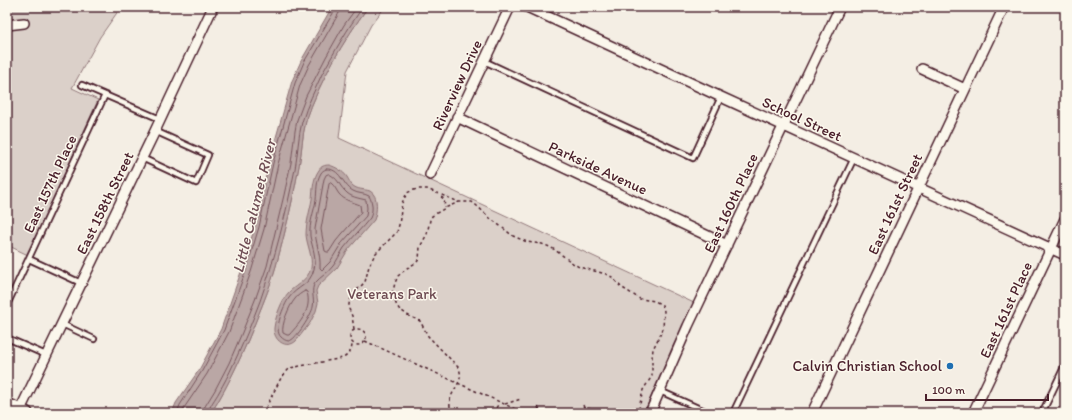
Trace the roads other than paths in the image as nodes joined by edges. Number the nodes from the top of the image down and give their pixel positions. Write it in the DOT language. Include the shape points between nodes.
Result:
graph roads {
  1 [pos="213,7"];
  2 [pos="510,7"];
  3 [pos="528,7"];
  4 [pos="840,7"];
  5 [pos="1004,7"];
  6 [pos="24,23"];
  7 [pos="7,25"];
  8 [pos="484,61"];
  9 [pos="922,69"];
  10 [pos="82,85"];
  11 [pos="965,89"];
  12 [pos="105,95"];
  13 [pos="721,97"];
  14 [pos="457,117"];
  15 [pos="160,119"];
  16 [pos="784,126"];
  17 [pos="154,132"];
  18 [pos="142,158"];
  19 [pos="854,158"];
  20 [pos="430,175"];
  21 [pos="918,187"];
  22 [pos="1065,219"];
  23 [pos="727,245"];
  24 [pos="1051,248"];
  25 [pos="1065,255"];
  26 [pos="29,259"];
  27 [pos="81,283"];
  28 [pos="7,305"];
  29 [pos="62,324"];
  30 [pos="7,338"];
  31 [pos="94,339"];
  32 [pos="46,356"];
  33 [pos="1065,366"];
  34 [pos="660,391"];
  35 [pos="7,404"];
  36 [pos="23,411"];
  37 [pos="650,413"];
  38 [pos="709,413"];
  39 [pos="733,413"];
  40 [pos="812,413"];
  41 [pos="973,413"];
  42 [pos="1042,413"];
  1 -- 15 [label="street, East 158th Street"];
  2 -- 8 [label="street, Riverview Drive"];
  3 -- 13 [label="street, School Street"];
  4 -- 16 [label="street, East 160th Place"];
  5 -- 11 [label="street, East 161st Street"];
  6 -- 7 [label="street"];
  8 -- 13 [label="lane" via="693,158"];
  8 -- 14 [label="street, Riverview Drive"];
  9 -- 11 [label="street"];
  10 -- 12 [label="lane"];
  11 -- 21 [label="street, East 161st Street"];
  12 -- 15 [label="lane"];
  12 -- 26 [label="lane, East 157th Place"];
  13 -- 16 [label="street, School Street"];
  14 -- 20 [label="street, Riverview Drive"];
  14 -- 23 [label="street, Parkside Avenue"];
  15 -- 17 [label="street, East 158th Street"];
  16 -- 19 [label="street, School Street"];
  16 -- 23 [label="street, East 160th Place"];
  17 -- 18 [label="street, East 158th Street"];
  17 -- 18 [label="lane" via="208,155 196,183"];
  18 -- 27 [label="street, East 158th Street"];
  19 -- 21 [label="street, School Street"];
  19 -- 39 [label="lane"];
  21 -- 24 [label="street, School Street"];
  21 -- 40 [label="street, East 161st Street"];
  22 -- 24 [label="street, East 161st Place"];
  23 -- 34 [label="street, East 160th Place"];
  24 -- 25 [label="street, School Street"];
  24 -- 41 [label="street, East 161st Place"];
  26 -- 27 [label="lane"];
  26 -- 28 [label="lane, East 157th Place"];
  27 -- 29 [label="street, East 158th Street"];
  29 -- 31 [label="lane"];
  29 -- 32 [label="street, East 158th Street"];
  30 -- 32 [label="lane"];
  32 -- 36 [label="street, East 158th Street"];
  33 -- 42 [label="lane"];
  34 -- 37 [label="street, East 160th Place"];
  34 -- 38 [label="lane"];
  35 -- 36 [label="street"];
}
